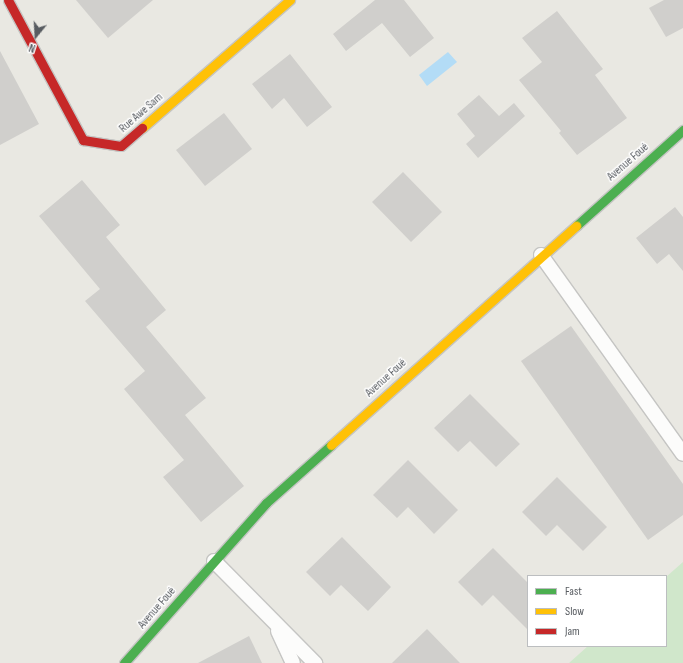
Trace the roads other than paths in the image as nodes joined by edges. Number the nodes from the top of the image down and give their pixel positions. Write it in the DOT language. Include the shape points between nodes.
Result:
graph roads {
  1 [pos="8,0"];
  2 [pos="290,0"];
  3 [pos="683,130"];
  4 [pos="541,255"];
  5 [pos="683,454"];
  6 [pos="214,561"];
  7 [pos="274,624"];
  8 [pos="124,663"];
  9 [pos="294,663"];
  10 [pos="315,663"];
  1 -- 2 [label="street, Rue Awe Sam" via="83,140 121,146"];
  3 -- 4 [label="street, Avenue Foué"];
  4 -- 5 [label="lane"];
  4 -- 6 [label="street, Avenue Foué" via="266,503"];
  6 -- 7 [label="lane"];
  6 -- 8 [label="street, Avenue Foué"];
  7 -- 9 [label="lane"];
  7 -- 10 [label="lane"];
}
